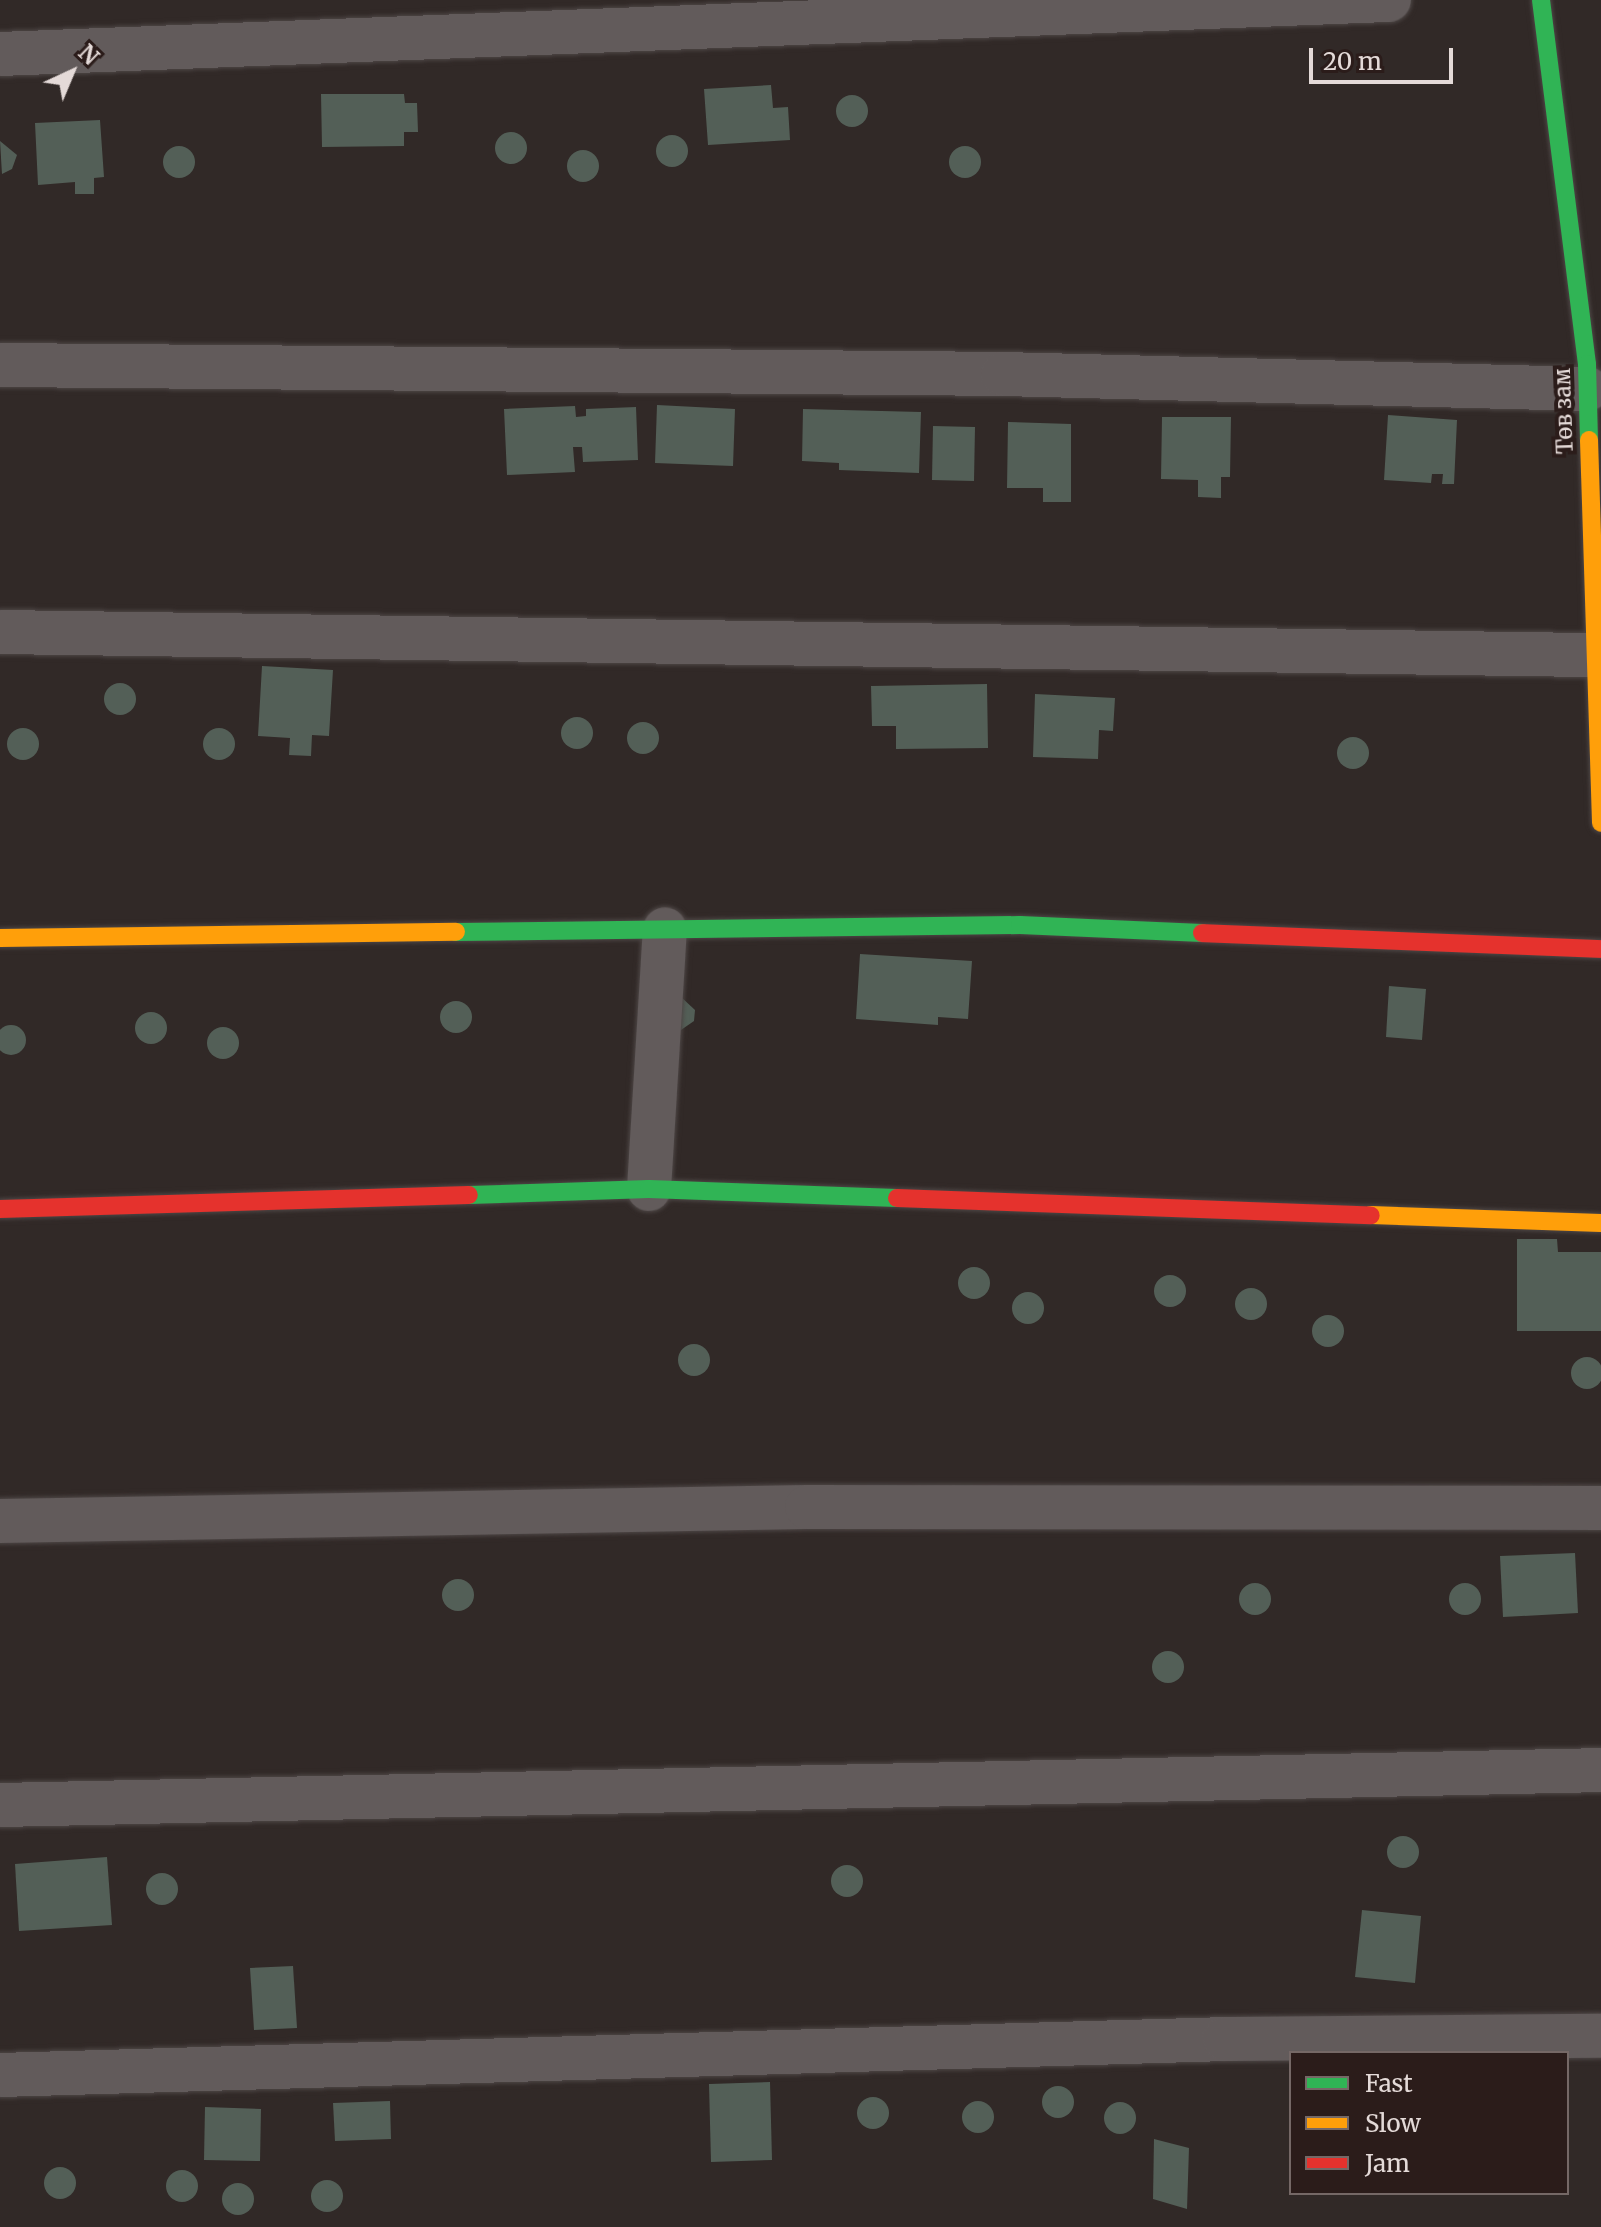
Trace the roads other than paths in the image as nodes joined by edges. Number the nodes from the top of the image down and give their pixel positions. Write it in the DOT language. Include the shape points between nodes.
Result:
graph roads {
  1 [pos="1389,0"];
  2 [pos="1541,0"];
  3 [pos="0,54"];
  4 [pos="0,365"];
  5 [pos="1592,373"];
  6 [pos="0,632"];
  7 [pos="1598,680"];
  8 [pos="1601,823"];
  9 [pos="665,929"];
  10 [pos="0,938"];
  11 [pos="1601,949"];
  12 [pos="649,1189"];
  13 [pos="0,1209"];
  14 [pos="1601,1223"];
  15 [pos="1601,1508"];
  16 [pos="0,1521"];
  17 [pos="1601,1770"];
  18 [pos="0,1805"];
  19 [pos="1601,2036"];
  20 [pos="0,2075"];
  1 -- 3 [label="street"];
  2 -- 5 [label="street, Төв зам"];
  4 -- 5 [label="street"];
  5 -- 7 [label="street, Төв зам"];
  6 -- 7 [label="street"];
  7 -- 8 [label="street, Төв зам"];
  9 -- 10 [label="street"];
  9 -- 11 [label="street" via="1020,925"];
  9 -- 12 [label="street"];
  12 -- 13 [label="street"];
  12 -- 14 [label="street"];
  15 -- 16 [label="street" via="807,1507"];
  17 -- 18 [label="street"];
  19 -- 20 [label="street" via="1225,2039"];
}
